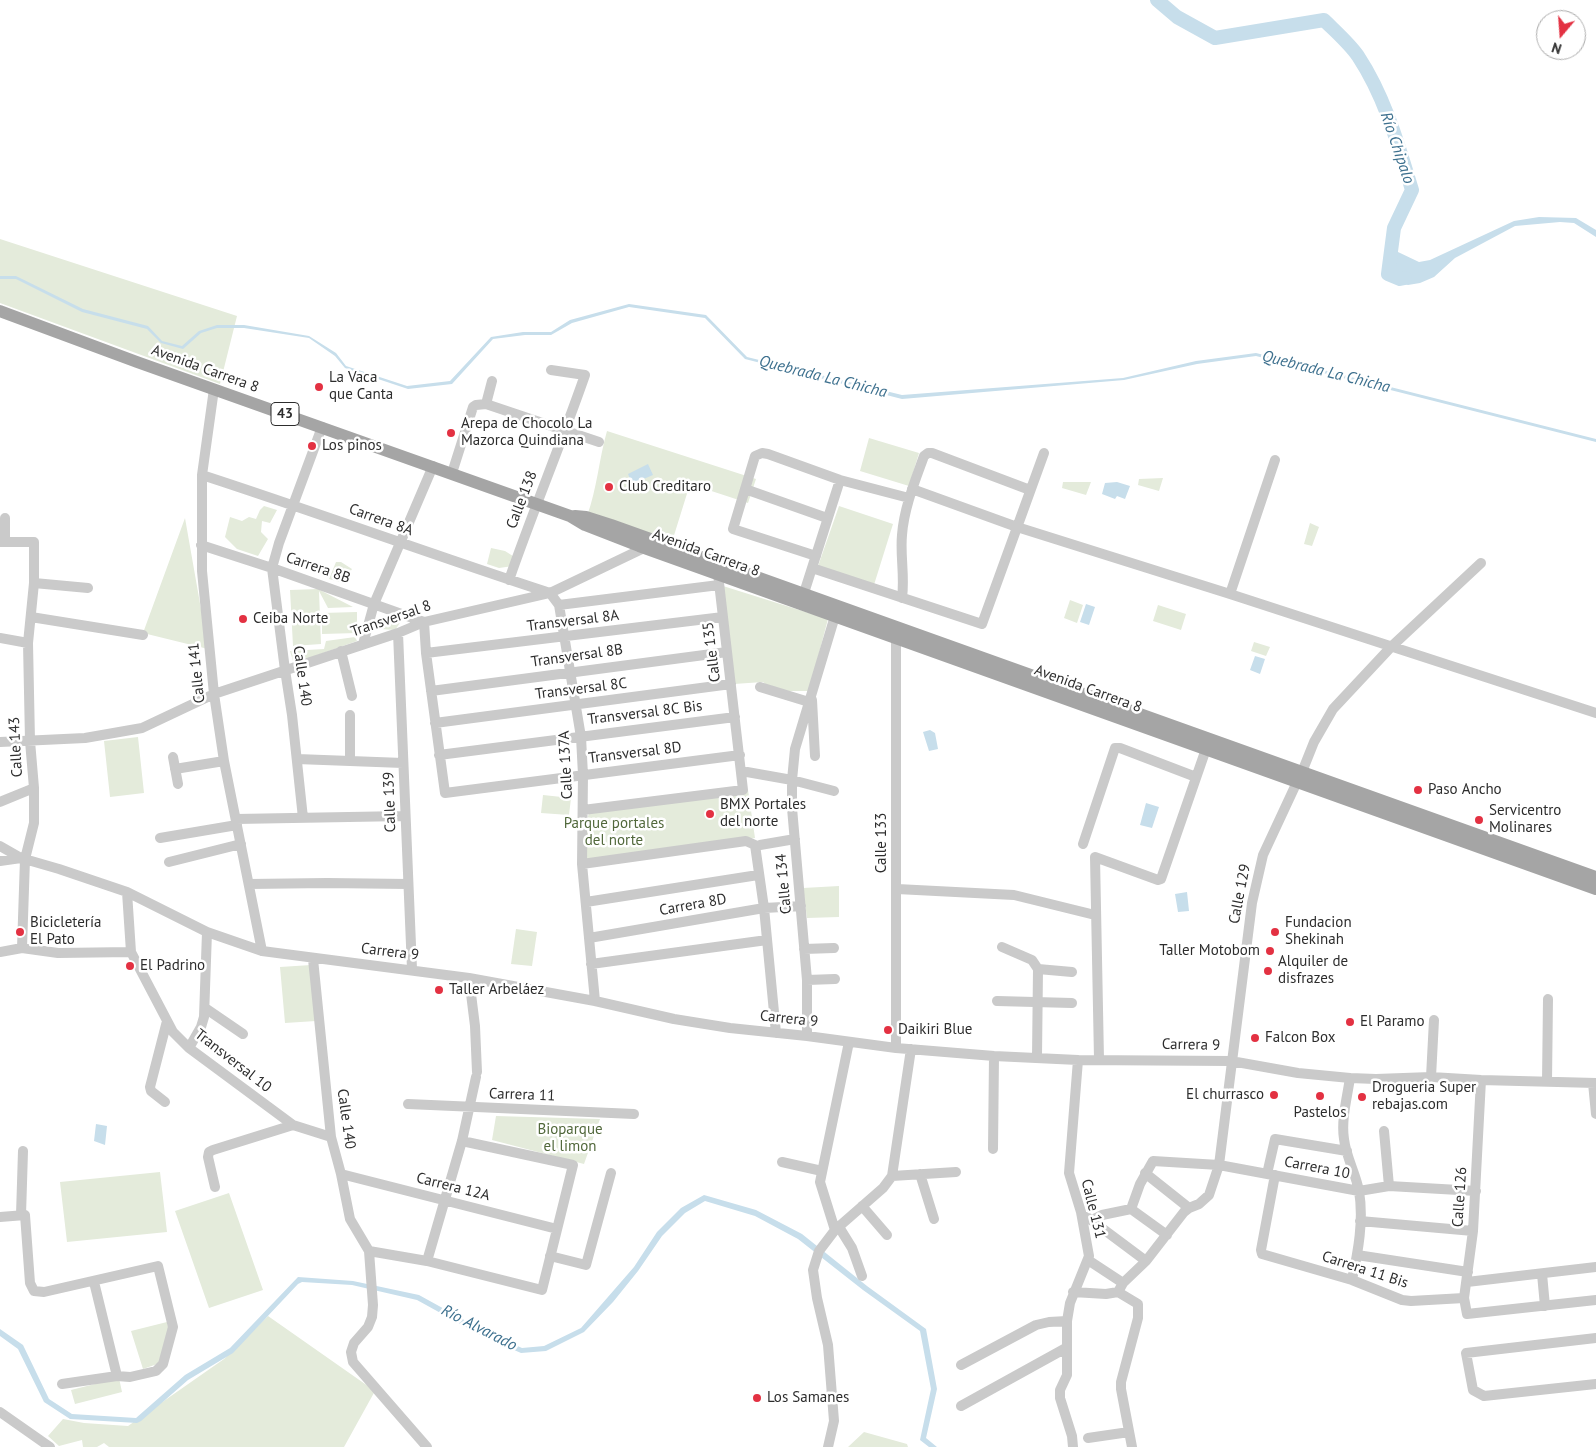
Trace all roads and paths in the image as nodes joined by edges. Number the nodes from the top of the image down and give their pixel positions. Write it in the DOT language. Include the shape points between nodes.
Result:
graph roads {
  1 [pos="0,311"];
  2 [pos="551,370"];
  3 [pos="492,381"];
  4 [pos="214,389"];
  5 [pos="486,404"];
  6 [pos="322,427"];
  7 [pos="566,430"];
  8 [pos="599,442"];
  9 [pos="1044,453"];
  10 [pos="1274,460"];
  11 [pos="433,466"];
  12 [pos="452,473"];
  13 [pos="202,475"];
  14 [pos="840,480"];
  15 [pos="745,489"];
  16 [pos="1030,490"];
  17 [pos="911,493"];
  18 [pos="293,504"];
  19 [pos="536,504"];
  20 [pos="570,516"];
  21 [pos="5,518"];
  22 [pos="827,518"];
  23 [pos="1017,528"];
  24 [pos="2,542"];
  25 [pos="401,543"];
  26 [pos="201,546"];
  27 [pos="644,548"];
  28 [pos="816,556"];
  29 [pos="1481,562"];
  30 [pos="272,568"];
  31 [pos="812,568"];
  32 [pos="509,580"];
  33 [pos="718,580"];
  34 [pos="34,583"];
  35 [pos="88,588"];
  36 [pos="804,592"];
  37 [pos="550,593"];
  38 [pos="1230,594"];
  39 [pos="902,598"];
  40 [pos="374,604"];
  41 [pos="559,606"];
  42 [pos="835,616"];
  43 [pos="31,617"];
  44 [pos="723,617"];
  45 [pos="424,622"];
  46 [pos="398,633"];
  47 [pos="143,635"];
  48 [pos="0,638"];
  49 [pos="564,638"];
  50 [pos="896,638"];
  51 [pos="28,643"];
  52 [pos="363,644"];
  53 [pos="1390,647"];
  54 [pos="341,651"];
  55 [pos="727,652"];
  56 [pos="426,653"];
  57 [pos="285,670"];
  58 [pos="569,672"];
  59 [pos="731,684"];
  60 [pos="760,687"];
  61 [pos="431,691"];
  62 [pos="214,694"];
  63 [pos="352,696"];
  64 [pos="810,698"];
  65 [pos="576,704"];
  66 [pos="1596,714"];
  67 [pos="350,715"];
  68 [pos="735,717"];
  69 [pos="435,722"];
  70 [pos="581,737"];
  71 [pos="30,741"];
  72 [pos="0,742"];
  73 [pos="1206,749"];
  74 [pos="440,755"];
  75 [pos="740,755"];
  76 [pos="173,756"];
  77 [pos="815,756"];
  78 [pos="297,759"];
  79 [pos="224,761"];
  80 [pos="350,761"];
  81 [pos="403,763"];
  82 [pos="175,769"];
  83 [pos="747,772"];
  84 [pos="583,775"];
  85 [pos="1196,777"];
  86 [pos="1299,777"];
  87 [pos="792,780"];
  88 [pos="178,784"];
  89 [pos="34,788"];
  90 [pos="834,790"];
  91 [pos="0,802"];
  92 [pos="583,810"];
  93 [pos="405,816"];
  94 [pos="304,818"];
  95 [pos="237,822"];
  96 [pos="160,838"];
  97 [pos="795,840"];
  98 [pos="241,844"];
  99 [pos="1083,844"];
  100 [pos="760,845"];
  101 [pos="0,846"];
  102 [pos="23,859"];
  103 [pos="0,861"];
  104 [pos="169,862"];
  105 [pos="582,864"];
  106 [pos="758,875"];
  107 [pos="1596,877"];
  108 [pos="249,884"];
  109 [pos="408,884"];
  110 [pos="897,889"];
  111 [pos="1596,889"];
  112 [pos="127,892"];
  113 [pos="586,902"];
  114 [pos="801,906"];
  115 [pos="764,908"];
  116 [pos="1095,915"];
  117 [pos="207,932"];
  118 [pos="590,938"];
  119 [pos="767,940"];
  120 [pos="1002,947"];
  121 [pos="22,948"];
  122 [pos="804,948"];
  123 [pos="834,948"];
  124 [pos="262,951"];
  125 [pos="0,952"];
  126 [pos="131,952"];
  127 [pos="313,959"];
  128 [pos="591,964"];
  129 [pos="412,969"];
  130 [pos="1038,969"];
  131 [pos="1072,972"];
  132 [pos="469,978"];
  133 [pos="835,979"];
  134 [pos="807,980"];
  135 [pos="1548,999"];
  136 [pos="595,1000"];
  137 [pos="997,1001"];
  138 [pos="1037,1002"];
  139 [pos="1072,1003"];
  140 [pos="205,1008"];
  141 [pos="1434,1020"];
  142 [pos="167,1021"];
  143 [pos="776,1033"];
  144 [pos="243,1034"];
  145 [pos="807,1036"];
  146 [pos="849,1042"];
  147 [pos="189,1048"];
  148 [pos="896,1048"];
  149 [pos="911,1049"];
  150 [pos="994,1056"];
  151 [pos="1037,1057"];
  152 [pos="1099,1059"];
  153 [pos="1078,1060"];
  154 [pos="1231,1061"];
  155 [pos="1431,1077"];
  156 [pos="1350,1078"];
  157 [pos="1481,1080"];
  158 [pos="1546,1082"];
  159 [pos="1594,1083"];
  160 [pos="165,1102"];
  161 [pos="408,1104"];
  162 [pos="469,1108"];
  163 [pos="634,1114"];
  164 [pos="1596,1114"];
  165 [pos="293,1125"];
  166 [pos="1384,1131"];
  167 [pos="331,1137"];
  168 [pos="462,1141"];
  169 [pos="993,1149"];
  170 [pos="23,1151"];
  171 [pos="1347,1151"];
  172 [pos="782,1162"];
  173 [pos="1219,1166"];
  174 [pos="822,1172"];
  175 [pos="956,1172"];
  176 [pos="611,1173"];
  177 [pos="1145,1173"];
  178 [pos="341,1174"];
  179 [pos="920,1174"];
  180 [pos="1271,1174"];
  181 [pos="892,1176"];
  182 [pos="1389,1186"];
  183 [pos="215,1187"];
  184 [pos="1359,1191"];
  185 [pos="1476,1191"];
  186 [pos="444,1200"];
  187 [pos="862,1206"];
  188 [pos="1189,1208"];
  189 [pos="1131,1210"];
  190 [pos="1081,1212"];
  191 [pos="23,1215"];
  192 [pos="0,1217"];
  193 [pos="934,1219"];
  194 [pos="1092,1220"];
  195 [pos="1360,1221"];
  196 [pos="837,1228"];
  197 [pos="557,1229"];
  198 [pos="1473,1230"];
  199 [pos="887,1235"];
  200 [pos="1167,1235"];
  201 [pos="370,1251"];
  202 [pos="1357,1254"];
  203 [pos="550,1256"];
  204 [pos="1088,1260"];
  205 [pos="428,1261"];
  206 [pos="1146,1261"];
  207 [pos="1596,1267"];
  208 [pos="1542,1274"];
  209 [pos="862,1276"];
  210 [pos="1467,1277"];
  211 [pos="1352,1280"];
  212 [pos="94,1282"];
  213 [pos="1121,1288"];
  214 [pos="1073,1292"];
  215 [pos="1464,1298"];
  216 [pos="1596,1300"];
  217 [pos="1545,1306"];
  218 [pos="1066,1321"];
  219 [pos="1596,1338"];
  220 [pos="1066,1348"];
  221 [pos="961,1365"];
  222 [pos="117,1376"];
  223 [pos="62,1384"];
  224 [pos="1596,1384"];
  225 [pos="961,1406"];
  226 [pos="0,1412"];
  227 [pos="1130,1432"];
  228 [pos="1088,1438"];
  229 [pos="50,1447"];
  230 [pos="427,1447"];
  231 [pos="828,1447"];
  232 [pos="1073,1447"];
  233 [pos="1132,1447"];
  1 -- 4 [label="main road, Avenida Carrera 8 / 43"];
  2 -- 7 [label="street, Calle 138" via="585,375"];
  3 -- 5 [label="street"];
  4 -- 6 [label="main road, Avenida Carrera 8 / 43"];
  4 -- 13 [label="street, Calle 141"];
  5 -- 7 [label="street"];
  5 -- 12 [label="street" via="473,407"];
  6 -- 11 [label="main road, Avenida Carrera 8 / 43"];
  6 -- 18 [label="street, Calle 140"];
  7 -- 8 [label="street"];
  7 -- 19 [label="street, Calle 138"];
  9 -- 16 [label="street"];
  10 -- 38 [label="street"];
  11 -- 12 [label="main road, Avenida Carrera 8 / 43"];
  11 -- 25 [label="street"];
  12 -- 19 [label="main road, Avenida Carrera 8 / 43"];
  13 -- 18 [label="street, Carrera 8A"];
  13 -- 26 [label="street, Calle 141"];
  14 -- 15 [label="street" via="762,453 755,456"];
  14 -- 17 [label="street"];
  14 -- 22 [label="street"];
  15 -- 22 [label="street"];
  15 -- 28 [label="street" via="733,529"];
  16 -- 17 [label="street" via="928,453 924,456"];
  16 -- 23 [label="street"];
  17 -- 23 [label="street"];
  17 -- 39 [label="street" via="902,532"];
  18 -- 25 [label="street, Carrera 8A"];
  18 -- 30 [label="street, Calle 140"];
  19 -- 20 [label="main road, Avenida Carrera 8 / 43"];
  19 -- 32 [label="street, Calle 138"];
  20 -- 27 [label="main road, Avenida Carrera 8"];
  20 -- 36 [label="main road, Avenida Carrera 8" via="612,525"];
  21 -- 24 [label="street"];
  22 -- 28 [label="street"];
  23 -- 38 [label="street"];
  23 -- 39 [label="street" via="982,624"];
  24 -- 34 [label="street, Calle 143" via="34,542"];
  25 -- 32 [label="street, Carrera 8A"];
  25 -- 40 [label="street"];
  26 -- 30 [label="street, Carrera 8B"];
  26 -- 62 [label="street, Calle 141"];
  27 -- 33 [label="main road, Avenida Carrera 8"];
  27 -- 37 [label="street, Transversal 8"];
  28 -- 31 [label="street"];
  29 -- 53 [label="street, Calle 129"];
  30 -- 40 [label="street, Carrera 8B"];
  30 -- 57 [label="street, Calle 140"];
  31 -- 36 [label="street"];
  31 -- 39 [label="street"];
  32 -- 37 [label="street, Carrera 8A"];
  33 -- 41 [label="street"];
  33 -- 42 [label="main road, Avenida Carrera 8"];
  33 -- 44 [label="street, Calle 135"];
  34 -- 35 [label="street"];
  34 -- 43 [label="street, Calle 143"];
  36 -- 86 [label="main road, Avenida Carrera 8"];
  37 -- 41 [label="street, Calle 137A"];
  37 -- 45 [label="street, Transversal 8"];
  38 -- 53 [label="street"];
  40 -- 45 [label="street, Carrera 8B"];
  40 -- 52 [label="street"];
  41 -- 49 [label="street, Calle 137A"];
  42 -- 50 [label="main road, Avenida Carrera 8"];
  42 -- 64 [label="street, Calle 134"];
  43 -- 47 [label="street"];
  43 -- 51 [label="street, Calle 143"];
  44 -- 49 [label="street, Transversal 8A"];
  44 -- 55 [label="street, Calle 135"];
  45 -- 46 [label="street, Transversal 8"];
  45 -- 56 [label="street"];
  46 -- 52 [label="street, Transversal 8"];
  46 -- 81 [label="street, Calle 139"];
  48 -- 51 [label="street"];
  49 -- 56 [label="street, Transversal 8A"];
  49 -- 58 [label="street, Calle 137A"];
  50 -- 73 [label="main road, Avenida Carrera 8"];
  50 -- 110 [label="street, Calle 133"];
  51 -- 71 [label="street, Calle 143"];
  52 -- 54 [label="street, Transversal 8"];
  53 -- 66 [label="street"];
  53 -- 86 [label="street, Calle 129" via="1332,709"];
  54 -- 57 [label="street, Transversal 8"];
  54 -- 63 [label="street"];
  55 -- 58 [label="street, Transversal 8B"];
  55 -- 59 [label="street, Calle 135"];
  56 -- 61 [label="street"];
  57 -- 62 [label="street, Transversal 8"];
  57 -- 78 [label="street, Calle 140"];
  58 -- 61 [label="street, Transversal 8B"];
  58 -- 65 [label="street, Calle 137A"];
  59 -- 65 [label="street, Transversal 8C"];
  59 -- 68 [label="street, Calle 135"];
  60 -- 64 [label="street"];
  61 -- 69 [label="street"];
  62 -- 71 [label="street, Transversal 8" via="126,732"];
  62 -- 79 [label="street, Calle 141"];
  64 -- 77 [label="street"];
  64 -- 87 [label="street, Calle 134" via="795,749"];
  65 -- 69 [label="street, Transversal 8C"];
  65 -- 70 [label="street, Calle 137A"];
  67 -- 80 [label="street"];
  68 -- 70 [label="street, Transversal 8C Bis"];
  68 -- 75 [label="street, Calle 135"];
  69 -- 74 [label="street"];
  70 -- 74 [label="street, Transversal 8C Bis"];
  70 -- 84 [label="street, Calle 137A"];
  71 -- 72 [label="street, Transversal 8"];
  71 -- 89 [label="street, Calle 143"];
  73 -- 85 [label="street"];
  73 -- 86 [label="main road, Avenida Carrera 8"];
  74 -- 84 [label="street, Transversal 8D" via="445,793"];
  75 -- 84 [label="street, Transversal 8D"];
  75 -- 92 [label="street, Calle 135" via="744,790"];
  76 -- 82 [label="street"];
  78 -- 80 [label="street"];
  78 -- 94 [label="street, Calle 140"];
  79 -- 82 [label="street"];
  79 -- 95 [label="street, Calle 141"];
  80 -- 81 [label="street"];
  81 -- 93 [label="street, Calle 139"];
  82 -- 88 [label="street"];
  83 -- 87 [label="street"];
  84 -- 92 [label="street, Calle 137A"];
  85 -- 99 [label="street" via="1115,748"];
  85 -- 116 [label="street" via="1161,879 1095,857"];
  86 -- 107 [label="main road, Avenida Carrera 8"];
  86 -- 111 [label="main road, Avenida Carrera 8"];
  86 -- 154 [label="street, Calle 129" via="1264,855 1257,879"];
  87 -- 90 [label="street"];
  87 -- 97 [label="street, Calle 134"];
  89 -- 91 [label="street"];
  89 -- 102 [label="street, Calle 143" via="34,823"];
  92 -- 105 [label="street, Calle 137A"];
  93 -- 94 [label="street"];
  93 -- 109 [label="street, Calle 139"];
  94 -- 95 [label="street"];
  95 -- 96 [label="street"];
  95 -- 98 [label="street, Calle 141"];
  97 -- 100 [label="street"];
  97 -- 114 [label="street, Calle 134"];
  98 -- 104 [label="street"];
  98 -- 108 [label="street, Calle 141"];
  101 -- 102 [label="street"];
  102 -- 103 [label="street, Carrera 9"];
  102 -- 112 [label="street, Carrera 9"];
  102 -- 121 [label="street, Calle 143"];
  105 -- 106 [label="street" via="746,842 755,846"];
  105 -- 113 [label="street, Calle 137A"];
  106 -- 113 [label="street"];
  106 -- 115 [label="street"];
  108 -- 109 [label="street"];
  108 -- 124 [label="street, Calle 141"];
  109 -- 129 [label="street, Calle 139"];
  110 -- 116 [label="street" via="1014,895"];
  110 -- 148 [label="street, Calle 133"];
  112 -- 117 [label="street, Carrera 9"];
  112 -- 126 [label="street"];
  113 -- 118 [label="street, Calle 137A"];
  114 -- 115 [label="street, Carrera 8D"];
  114 -- 122 [label="street, Calle 134"];
  115 -- 118 [label="street, Carrera 8D"];
  115 -- 119 [label="street"];
  116 -- 152 [label="street"];
  117 -- 124 [label="street, Carrera 9"];
  117 -- 140 [label="street"];
  118 -- 128 [label="street, Calle 137A"];
  119 -- 128 [label="street"];
  119 -- 143 [label="street"];
  120 -- 130 [label="street" via="1032,960"];
  121 -- 125 [label="street"];
  121 -- 126 [label="street" via="58,953"];
  122 -- 123 [label="street"];
  122 -- 134 [label="street, Calle 134"];
  124 -- 127 [label="street, Carrera 9"];
  126 -- 142 [label="street, Transversal 10"];
  127 -- 129 [label="street, Carrera 9"];
  127 -- 167 [label="street, Calle 140"];
  128 -- 136 [label="street, Calle 137A"];
  129 -- 132 [label="street, Carrera 9"];
  130 -- 131 [label="street"];
  130 -- 138 [label="street"];
  132 -- 136 [label="street, Carrera 9"];
  132 -- 162 [label="street" via="475,1026 476,1075"];
  133 -- 134 [label="street"];
  134 -- 145 [label="street, Calle 134"];
  135 -- 158 [label="street"];
  136 -- 143 [label="street, Carrera 9" via="674,1019"];
  137 -- 138 [label="street"];
  138 -- 139 [label="street"];
  138 -- 151 [label="street"];
  140 -- 144 [label="street"];
  140 -- 147 [label="street" via="201,1027"];
  141 -- 155 [label="street"];
  142 -- 147 [label="street, Transversal 10"];
  142 -- 160 [label="street" via="150,1087 155,1096"];
  143 -- 145 [label="street, Carrera 9"];
  145 -- 146 [label="street, Carrera 9"];
  146 -- 148 [label="street, Carrera 9"];
  146 -- 174 [label="street"];
  147 -- 165 [label="street, Transversal 10"];
  148 -- 149 [label="street, Carrera 9"];
  149 -- 150 [label="street, Carrera 9"];
  149 -- 181 [label="street"];
  150 -- 151 [label="street, Carrera 9"];
  150 -- 169 [label="street"];
  151 -- 153 [label="street, Carrera 9"];
  152 -- 153 [label="street, Carrera 9"];
  152 -- 154 [label="street, Carrera 9"];
  153 -- 190 [label="street, Calle 131" via="1069,1173"];
  154 -- 156 [label="street, Carrera 9"];
  154 -- 173 [label="street, Calle 129"];
  155 -- 156 [label="street, Carrera 9"];
  155 -- 157 [label="street, Carrera 9"];
  156 -- 171 [label="street" via="1343,1129"];
  157 -- 158 [label="street, Carrera 9"];
  157 -- 185 [label="street, Calle 126"];
  158 -- 159 [label="street, Carrera 9"];
  159 -- 164 [label="street"];
  161 -- 162 [label="street, Carrera 11"];
  162 -- 163 [label="street, Carrera 11"];
  162 -- 168 [label="street"];
  165 -- 167 [label="street, Transversal 10"];
  165 -- 183 [label="street" via="209,1152"];
  166 -- 182 [label="street"];
  167 -- 178 [label="street, Calle 140"];
  168 -- 186 [label="street"];
  168 -- 197 [label="street" via="573,1165"];
  170 -- 191 [label="street"];
  171 -- 180 [label="street" via="1275,1138"];
  171 -- 184 [label="street"];
  172 -- 174 [label="street"];
  173 -- 177 [label="street, Carrera 10" via="1153,1161"];
  173 -- 180 [label="street, Carrera 10"];
  173 -- 188 [label="street, Calle 129" via="1209,1196"];
  174 -- 196 [label="street" via="820,1182"];
  175 -- 179 [label="street"];
  176 -- 203 [label="street" via="586,1265"];
  177 -- 188 [label="street"];
  177 -- 189 [label="street"];
  178 -- 186 [label="street, Carrera 12A"];
  178 -- 201 [label="street, Calle 140" via="350,1219"];
  179 -- 181 [label="street"];
  179 -- 193 [label="street"];
  180 -- 184 [label="street, Carrera 10"];
  180 -- 211 [label="street, Carrera 11 Bis" via="1262,1254"];
  181 -- 187 [label="street" via="884,1188"];
  182 -- 184 [label="street, Carrera 10"];
  182 -- 185 [label="street, Carrera 10"];
  184 -- 195 [label="street"];
  185 -- 198 [label="street, Calle 126"];
  186 -- 197 [label="street, Carrera 12A"];
  186 -- 205 [label="street"];
  187 -- 196 [label="street"];
  187 -- 199 [label="street"];
  188 -- 200 [label="street"];
  189 -- 194 [label="street"];
  189 -- 200 [label="street"];
  190 -- 194 [label="street"];
  190 -- 204 [label="street, Calle 131"];
  191 -- 192 [label="street"];
  191 -- 212 [label="street" via="30,1283 34,1291"];
  194 -- 206 [label="street"];
  195 -- 198 [label="street"];
  195 -- 202 [label="street"];
  196 -- 209 [label="street" via="852,1248"];
  196 -- 231 [label="street" via="819,1251 813,1270 828,1345 834,1420"];
  197 -- 203 [label="street"];
  198 -- 210 [label="street, Calle 126"];
  200 -- 206 [label="street"];
  201 -- 205 [label="street"];
  201 -- 230 [label="street, Calle 140" via="372,1317 368,1327 354,1342 351,1352 354,1362"];
  202 -- 210 [label="street"];
  202 -- 211 [label="street"];
  203 -- 205 [label="street" via="542,1290"];
  204 -- 213 [label="street"];
  204 -- 214 [label="street, Calle 131"];
  206 -- 213 [label="street"];
  207 -- 208 [label="street"];
  208 -- 210 [label="street"];
  208 -- 217 [label="street"];
  210 -- 215 [label="street, Calle 126"];
  211 -- 215 [label="street, Carrera 11 Bis" via="1402,1300"];
  212 -- 222 [label="street"];
  212 -- 222 [label="street" via="158,1266 173,1328 163,1364 156,1371 130,1377"];
  213 -- 214 [label="street" via="1106,1294"];
  213 -- 227 [label="street" via="1138,1304 1138,1318 1120,1389"];
  214 -- 218 [label="street, Calle 131"];
  215 -- 217 [label="street, Calle 126" via="1467,1314"];
  216 -- 217 [label="street"];
  218 -- 220 [label="street, Calle 131"];
  218 -- 221 [label="street" via="1036,1325"];
  219 -- 224 [label="street" via="1466,1353 1473,1390 1484,1396"];
  220 -- 225 [label="street"];
  220 -- 232 [label="street, Calle 131" via="1067,1375 1060,1398"];
  222 -- 223 [label="street"];
  226 -- 229 [label="street"];
  227 -- 228 [label="street"];
  227 -- 233 [label="street"];
}
